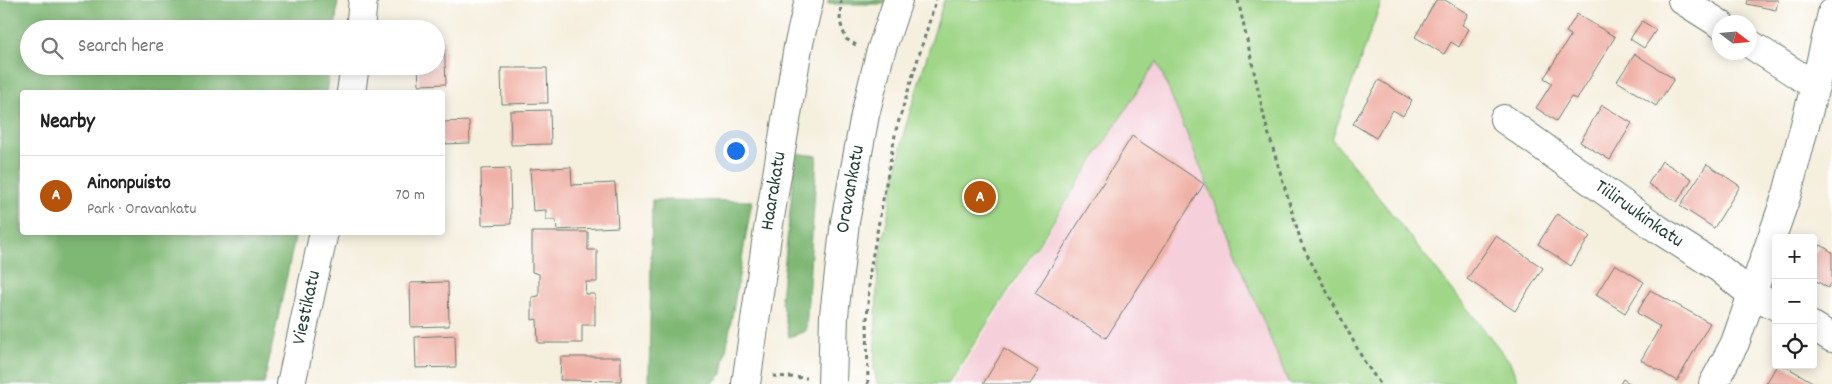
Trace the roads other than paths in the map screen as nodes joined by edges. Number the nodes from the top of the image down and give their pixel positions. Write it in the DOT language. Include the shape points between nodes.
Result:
graph roads {
  1 [pos="363,0"];
  2 [pos="809,0"];
  3 [pos="898,0"];
  4 [pos="1682,0"];
  5 [pos="1832,13"];
  6 [pos="1712,19"];
  7 [pos="361,20"];
  8 [pos="1757,49"];
  9 [pos="354,75"];
  10 [pos="1815,86"];
  11 [pos="352,90"];
  12 [pos="1504,119"];
  13 [pos="323,235"];
  14 [pos="1751,294"];
  15 [pos="1772,304"];
  16 [pos="1817,329"];
  17 [pos="1832,338"];
  18 [pos="292,384"];
  19 [pos="746,384"];
  20 [pos="832,384"];
  21 [pos="1713,384"];
  1 -- 7 [label="street"];
  2 -- 19 [label="street, Haarakatu" via="798,47"];
  3 -- 20 [label="street, Oravankatu" via="867,106 845,222 834,315"];
  4 -- 6 [label="street"];
  5 -- 10 [label="street"];
  8 -- 10 [label="street"];
  9 -- 11 [label="street"];
  10 -- 14 [label="street" via="1787,194"];
  12 -- 14 [label="street, Tiiliruukinkatu" via="1658,229 1719,268"];
  13 -- 18 [label="street, Viestikatu"];
  14 -- 15 [label="street, Tiiliruukinkatu"];
  14 -- 21 [label="street" via="1735,343"];
  16 -- 17 [label="street"];
}
